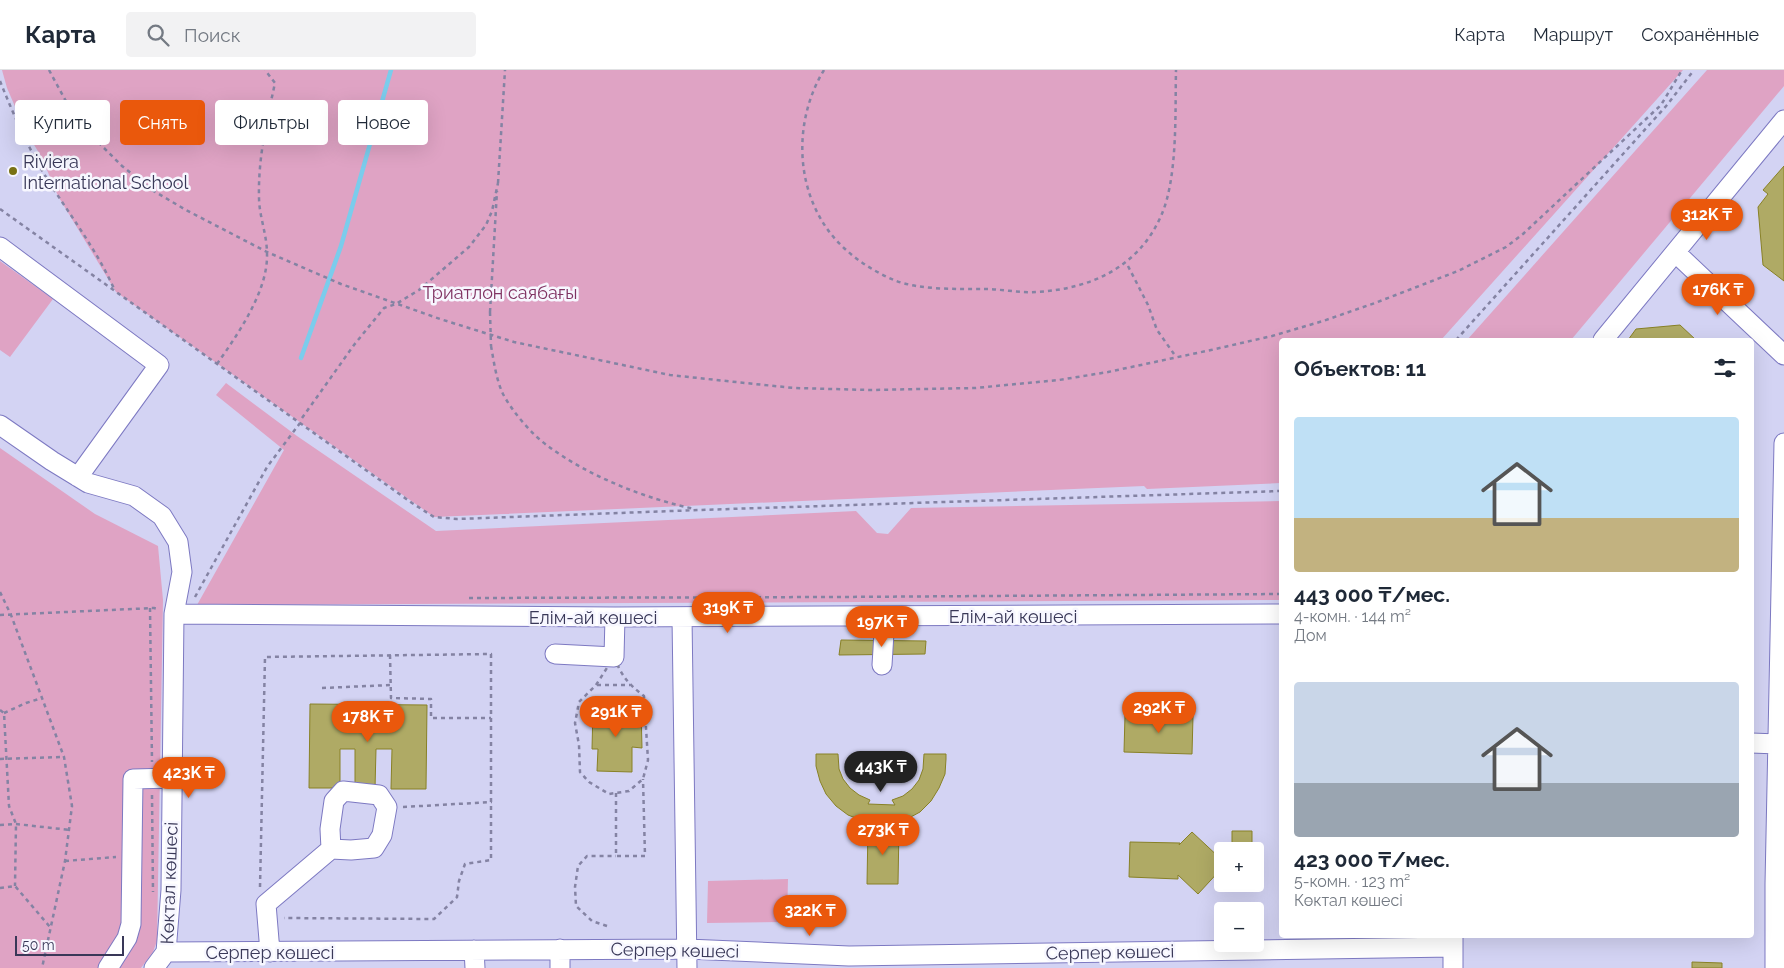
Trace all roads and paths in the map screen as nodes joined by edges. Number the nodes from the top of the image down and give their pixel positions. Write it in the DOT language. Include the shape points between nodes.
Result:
graph roads {
  1 [pos="49,70"];
  2 [pos="265,70"];
  3 [pos="505,70"];
  4 [pos="824,70"];
  5 [pos="1176,70"];
  6 [pos="1682,70"];
  7 [pos="1694,70"];
  8 [pos="0,81"];
  9 [pos="1784,120"];
  10 [pos="498,183"];
  11 [pos="0,208"];
  12 [pos="0,247"];
  13 [pos="267,252"];
  14 [pos="1676,253"];
  15 [pos="1128,266"];
  16 [pos="116,292"];
  17 [pos="396,304"];
  18 [pos="1458,338"];
  19 [pos="1605,338"];
  20 [pos="1174,354"];
  21 [pos="1784,356"];
  22 [pos="217,364"];
  23 [pos="302,418"];
  24 [pos="300,423"];
  25 [pos="0,425"];
  26 [pos="1784,443"];
  27 [pos="78,477"];
  28 [pos="1279,492"];
  29 [pos="699,510"];
  30 [pos="0,592"];
  31 [pos="1279,594"];
  32 [pos="460,598"];
  33 [pos="204,599"];
  34 [pos="150,608"];
  35 [pos="11,614"];
  36 [pos="174,614"];
  37 [pos="1279,614"];
  38 [pos="0,615"];
  39 [pos="614,617"];
  40 [pos="682,617"];
  41 [pos="885,617"];
  42 [pos="555,654"];
  43 [pos="390,655"];
  44 [pos="614,657"];
  45 [pos="882,665"];
  46 [pos="391,685"];
  47 [pos="596,685"];
  48 [pos="630,685"];
  49 [pos="322,688"];
  50 [pos="42,698"];
  51 [pos="0,710"];
  52 [pos="4,714"];
  53 [pos="491,718"];
  54 [pos="1754,743"];
  55 [pos="1778,744"];
  56 [pos="64,756"];
  57 [pos="7,758"];
  58 [pos="0,759"];
  59 [pos="172,778"];
  60 [pos="152,779"];
  61 [pos="643,779"];
  62 [pos="616,792"];
  63 [pos="492,802"];
  64 [pos="387,807"];
  65 [pos="16,824"];
  66 [pos="0,825"];
  67 [pos="70,830"];
  68 [pos="331,849"];
  69 [pos="132,856"];
  70 [pos="616,856"];
  71 [pos="65,861"];
  72 [pos="1779,884"];
  73 [pos="15,886"];
  74 [pos="0,888"];
  75 [pos="153,894"];
  76 [pos="607,926"];
  77 [pos="50,927"];
  78 [pos="1453,941"];
  79 [pos="687,948"];
  80 [pos="166,952"];
  81 [pos="270,952"];
  82 [pos="475,959"];
  83 [pos="560,959"];
  84 [pos="848,962"];
  85 [pos="42,968"];
  86 [pos="108,968"];
  87 [pos="154,968"];
  88 [pos="687,968"];
  89 [pos="1453,968"];
  90 [pos="1775,968"];
  1 -- 13 [label="path" via="68,105 92,136 122,166 152,190"];
  2 -- 13 [label="path" via="275,83 260,157 259,198"];
  3 -- 10 [label="path"];
  4 -- 5 [label="path" via="808,104 801,144 809,191 830,234 869,268 896,281 936,289 1034,292 1068,289 1101,279 1131,258 1152,232 1162,216 1170,189"];
  6 -- 17 [label="path" via="1661,105 1523,234 1483,260 1323,321 1108,372 975,388 870,390 745,384 670,375 561,353 514,342"];
  7 -- 18 [label="path" via="1667,105"];
  8 -- 16 [label="path" via="22,136 106,270"];
  9 -- 14 [label="street"];
  10 -- 17 [label="path" via="486,225 469,247 419,290"];
  10 -- 29 [label="path, bridge" via="490,312 491,346 503,394 521,420 546,446 578,465 630,490"];
  11 -- 16 [label="path"];
  12 -- 27 [label="street" via="159,365"];
  13 -- 17 [label="path"];
  13 -- 22 [label="path" via="261,288 234,340"];
  14 -- 19 [label="street"];
  14 -- 21 [label="street"];
  15 -- 20 [label="path" via="1157,330"];
  16 -- 22 [label="path"];
  17 -- 23 [label="path" via="384,308 360,337"];
  22 -- 24 [label="path"];
  24 -- 29 [label="path" via="434,517 457,519"];
  24 -- 33 [label="path" via="268,468 194,599"];
  25 -- 27 [label="street, Көктал көшесі"];
  26 -- 55 [label="street"];
  27 -- 36 [label="street, Көктал көшесі" via="134,496 162,516 178,542 182,572"];
  28 -- 29 [label="path"];
  30 -- 35 [label="path"];
  31 -- 32 [label="path"];
  34 -- 35 [label="path"];
  34 -- 36 [label="path"];
  34 -- 60 [label="path"];
  35 -- 38 [label="path"];
  35 -- 50 [label="path"];
  36 -- 39 [label="street, Елім-ай көшесі"];
  36 -- 59 [label="street, Көктал көшесі"];
  37 -- 41 [label="street, Елім-ай көшесі"];
  39 -- 40 [label="street, Елім-ай көшесі"];
  39 -- 44 [label="street"];
  40 -- 41 [label="street, Елім-ай көшесі"];
  40 -- 79 [label="street"];
  41 -- 45 [label="street"];
  42 -- 44 [label="street"];
  43 -- 46 [label="path"];
  44 -- 47 [label="path"];
  44 -- 48 [label="path" via="621,675"];
  46 -- 49 [label="path"];
  46 -- 53 [label="path" via="391,698 431,699 431,718"];
  47 -- 48 [label="path"];
  47 -- 62 [label="path" via="579,702 575,723 580,772 589,782 609,794"];
  48 -- 61 [label="path" via="644,696 648,760"];
  50 -- 52 [label="path"];
  50 -- 56 [label="path"];
  51 -- 52 [label="path"];
  52 -- 57 [label="path"];
  54 -- 55 [label="street"];
  55 -- 72 [label="street"];
  56 -- 57 [label="path"];
  56 -- 67 [label="path" via="72,806"];
  57 -- 58 [label="path"];
  57 -- 65 [label="path" via="9,806"];
  59 -- 60 [label="street"];
  59 -- 80 [label="street, Көктал көшесі" via="171,890"];
  60 -- 69 [label="street" via="133,779"];
  60 -- 75 [label="path"];
  61 -- 62 [label="path" via="629,791"];
  61 -- 70 [label="path" via="645,856"];
  62 -- 70 [label="path"];
  63 -- 64 [label="path"];
  64 -- 68 [label="street" via="382,835 374,848"];
  64 -- 68 [label="street" via="379,794 343,791 334,801"];
  65 -- 66 [label="path"];
  65 -- 67 [label="path"];
  65 -- 73 [label="path"];
  67 -- 71 [label="path"];
  68 -- 81 [label="street" via="266,904"];
  69 -- 71 [label="path"];
  69 -- 86 [label="street" via="131,924 127,938"];
  70 -- 76 [label="path" via="587,856 578,866 575,887 576,906 592,921"];
  71 -- 77 [label="path"];
  72 -- 90 [label="street"];
  73 -- 74 [label="path"];
  73 -- 77 [label="path"];
  77 -- 85 [label="path"];
  78 -- 84 [label="street, Серпер көшесі"];
  78 -- 89 [label="street"];
  79 -- 83 [label="street, Серпер көшесі"];
  79 -- 84 [label="street, Серпер көшесі"];
  79 -- 88 [label="street"];
  80 -- 81 [label="street, Серпер көшесі"];
  80 -- 87 [label="street, Көктал көшесі"];
  81 -- 82 [label="street, Серпер көшесі"];
  82 -- 83 [label="street, Серпер көшесі"];
}
